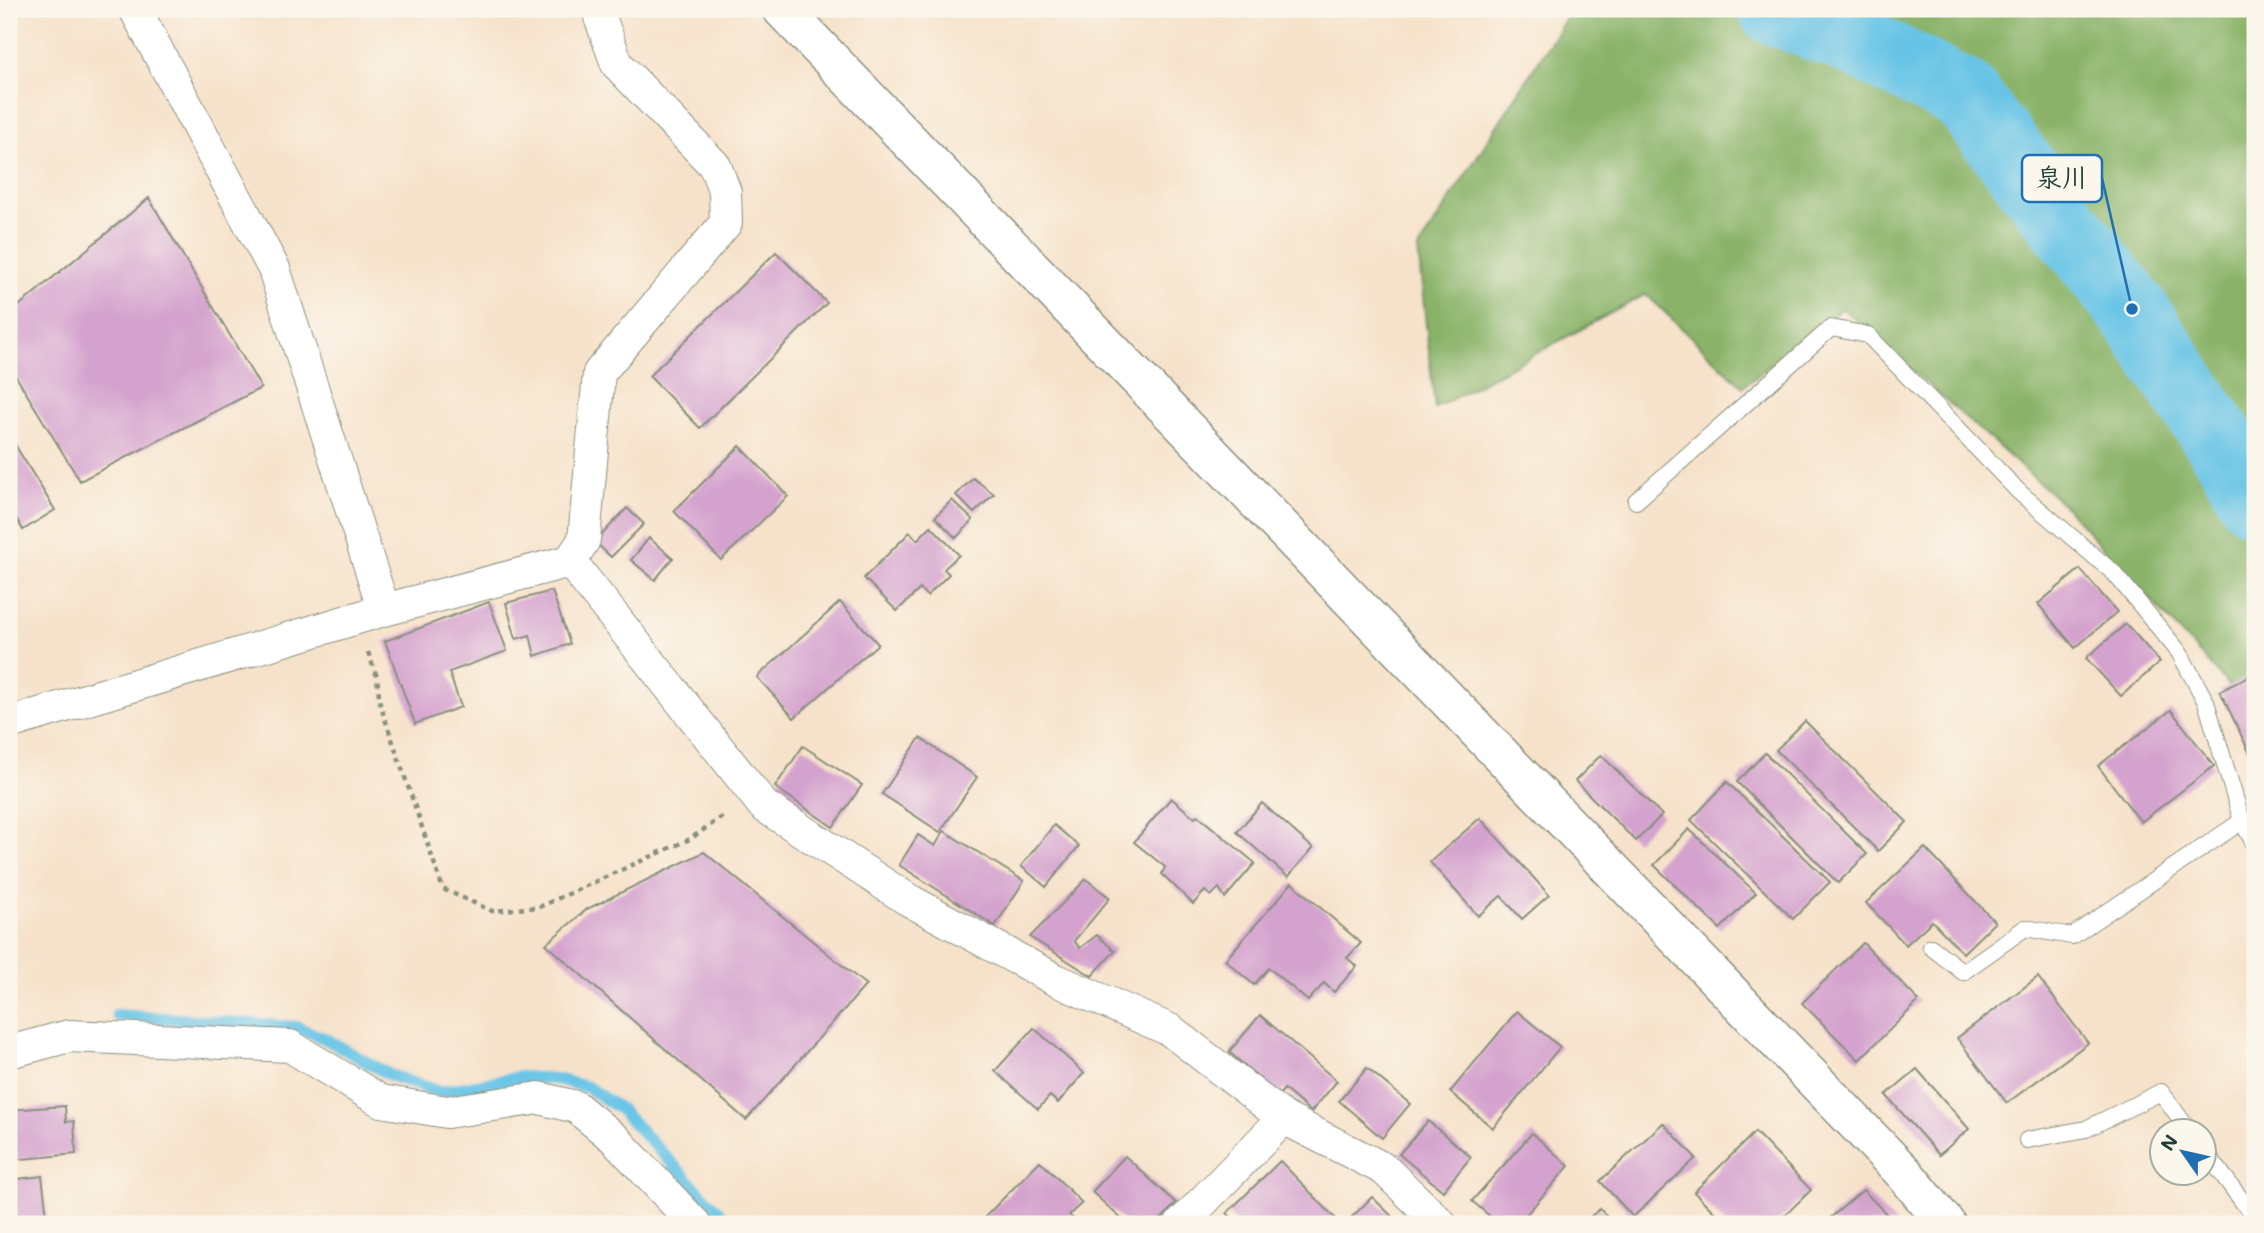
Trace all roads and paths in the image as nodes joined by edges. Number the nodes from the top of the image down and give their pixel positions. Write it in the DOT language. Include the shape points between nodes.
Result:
graph roads {
  1 [pos="135,9"];
  2 [pos="603,9"];
  3 [pos="782,9"];
  4 [pos="1636,501"];
  5 [pos="570,561"];
  6 [pos="370,615"];
  7 [pos="9,723"];
  8 [pos="755,795"];
  9 [pos="2242,821"];
  10 [pos="2255,845"];
  11 [pos="1931,947"];
  12 [pos="9,1052"];
  13 [pos="1284,1118"];
  14 [pos="2180,1118"];
  15 [pos="2027,1140"];
  16 [pos="2218,1169"];
  17 [pos="2255,1218"];
  18 [pos="695,1224"];
  19 [pos="1181,1224"];
  20 [pos="1441,1224"];
  21 [pos="1946,1224"];
  1 -- 6 [label="street" via="274,269"];
  2 -- 5 [label="street" via="600,17 617,64 715,166 725,192 726,223 599,373 584,540"];
  3 -- 21 [label="street" via="1894,1163"];
  4 -- 9 [label="lane" via="1831,328 1868,335 2019,492 2115,574 2179,652 2206,702"];
  5 -- 6 [label="street"];
  5 -- 8 [label="street"];
  6 -- 7 [label="street"];
  6 -- 8 [label="path" via="380,704 443,890 492,911 539,907 690,839"];
  8 -- 13 [label="street" via="764,806 906,898 1056,980 1170,1030"];
  9 -- 10 [label="lane"];
  9 -- 11 [label="lane" via="2071,936 2025,929 1963,972"];
  12 -- 18 [label="street" via="69,1036 290,1046 381,1101 447,1112 539,1098 576,1107 615,1139"];
  13 -- 19 [label="street"];
  13 -- 20 [label="street" via="1384,1169"];
  14 -- 15 [label="lane" via="2161,1092 2086,1129"];
  16 -- 17 [label="lane"];
}
